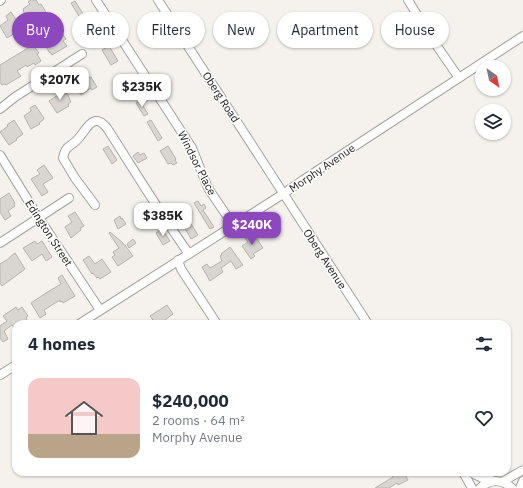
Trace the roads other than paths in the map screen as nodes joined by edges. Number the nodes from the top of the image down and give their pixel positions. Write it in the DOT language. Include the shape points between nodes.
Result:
graph roads {
  1 [pos="96,0"];
  2 [pos="158,0"];
  3 [pos="408,0"];
  4 [pos="523,36"];
  5 [pos="82,54"];
  6 [pos="459,78"];
  7 [pos="0,109"];
  8 [pos="0,155"];
  9 [pos="283,194"];
  10 [pos="70,198"];
  11 [pos="95,205"];
  12 [pos="39,218"];
  13 [pos="233,225"];
  14 [pos="0,243"];
  15 [pos="188,254"];
  16 [pos="178,260"];
  17 [pos="100,310"];
  18 [pos="85,320"];
  19 [pos="214,320"];
  20 [pos="365,320"];
  21 [pos="12,368"];
  22 [pos="0,375"];
  23 [pos="523,470"];
  24 [pos="465,476"];
  25 [pos="478,476"];
  26 [pos="523,481"];
  27 [pos="499,482"];
  28 [pos="472,488"];
  29 [pos="480,488"];
  30 [pos="512,488"];
  31 [pos="520,488"];
  1 -- 13 [label="street, Windsor Place" via="192,148 208,188"];
  2 -- 9 [label="street, Oberg Road"];
  3 -- 6 [label="street"];
  4 -- 6 [label="street, Morphy Avenue"];
  5 -- 7 [label="street"];
  6 -- 9 [label="street, Morphy Avenue"];
  8 -- 12 [label="street, Edington Street"];
  9 -- 13 [label="street, Morphy Avenue"];
  9 -- 20 [label="street, Oberg Avenue"];
  10 -- 12 [label="street"];
  11 -- 15 [label="street" via="63,158 68,146 79,138 86,127 98,120 107,128"];
  12 -- 14 [label="street"];
  12 -- 17 [label="street, Edington Street"];
  13 -- 15 [label="street, Morphy Avenue"];
  15 -- 16 [label="street, Morphy Avenue"];
  16 -- 17 [label="street, Morphy Avenue"];
  16 -- 19 [label="street" via="181,269"];
  17 -- 18 [label="street, Morphy Avenue"];
  21 -- 22 [label="street"];
  23 -- 27 [label="street"];
  24 -- 28 [label="street"];
  25 -- 27 [label="street"];
  26 -- 31 [label="street"];
  27 -- 29 [label="street" via="489,482"];
  27 -- 30 [label="street"];
}
